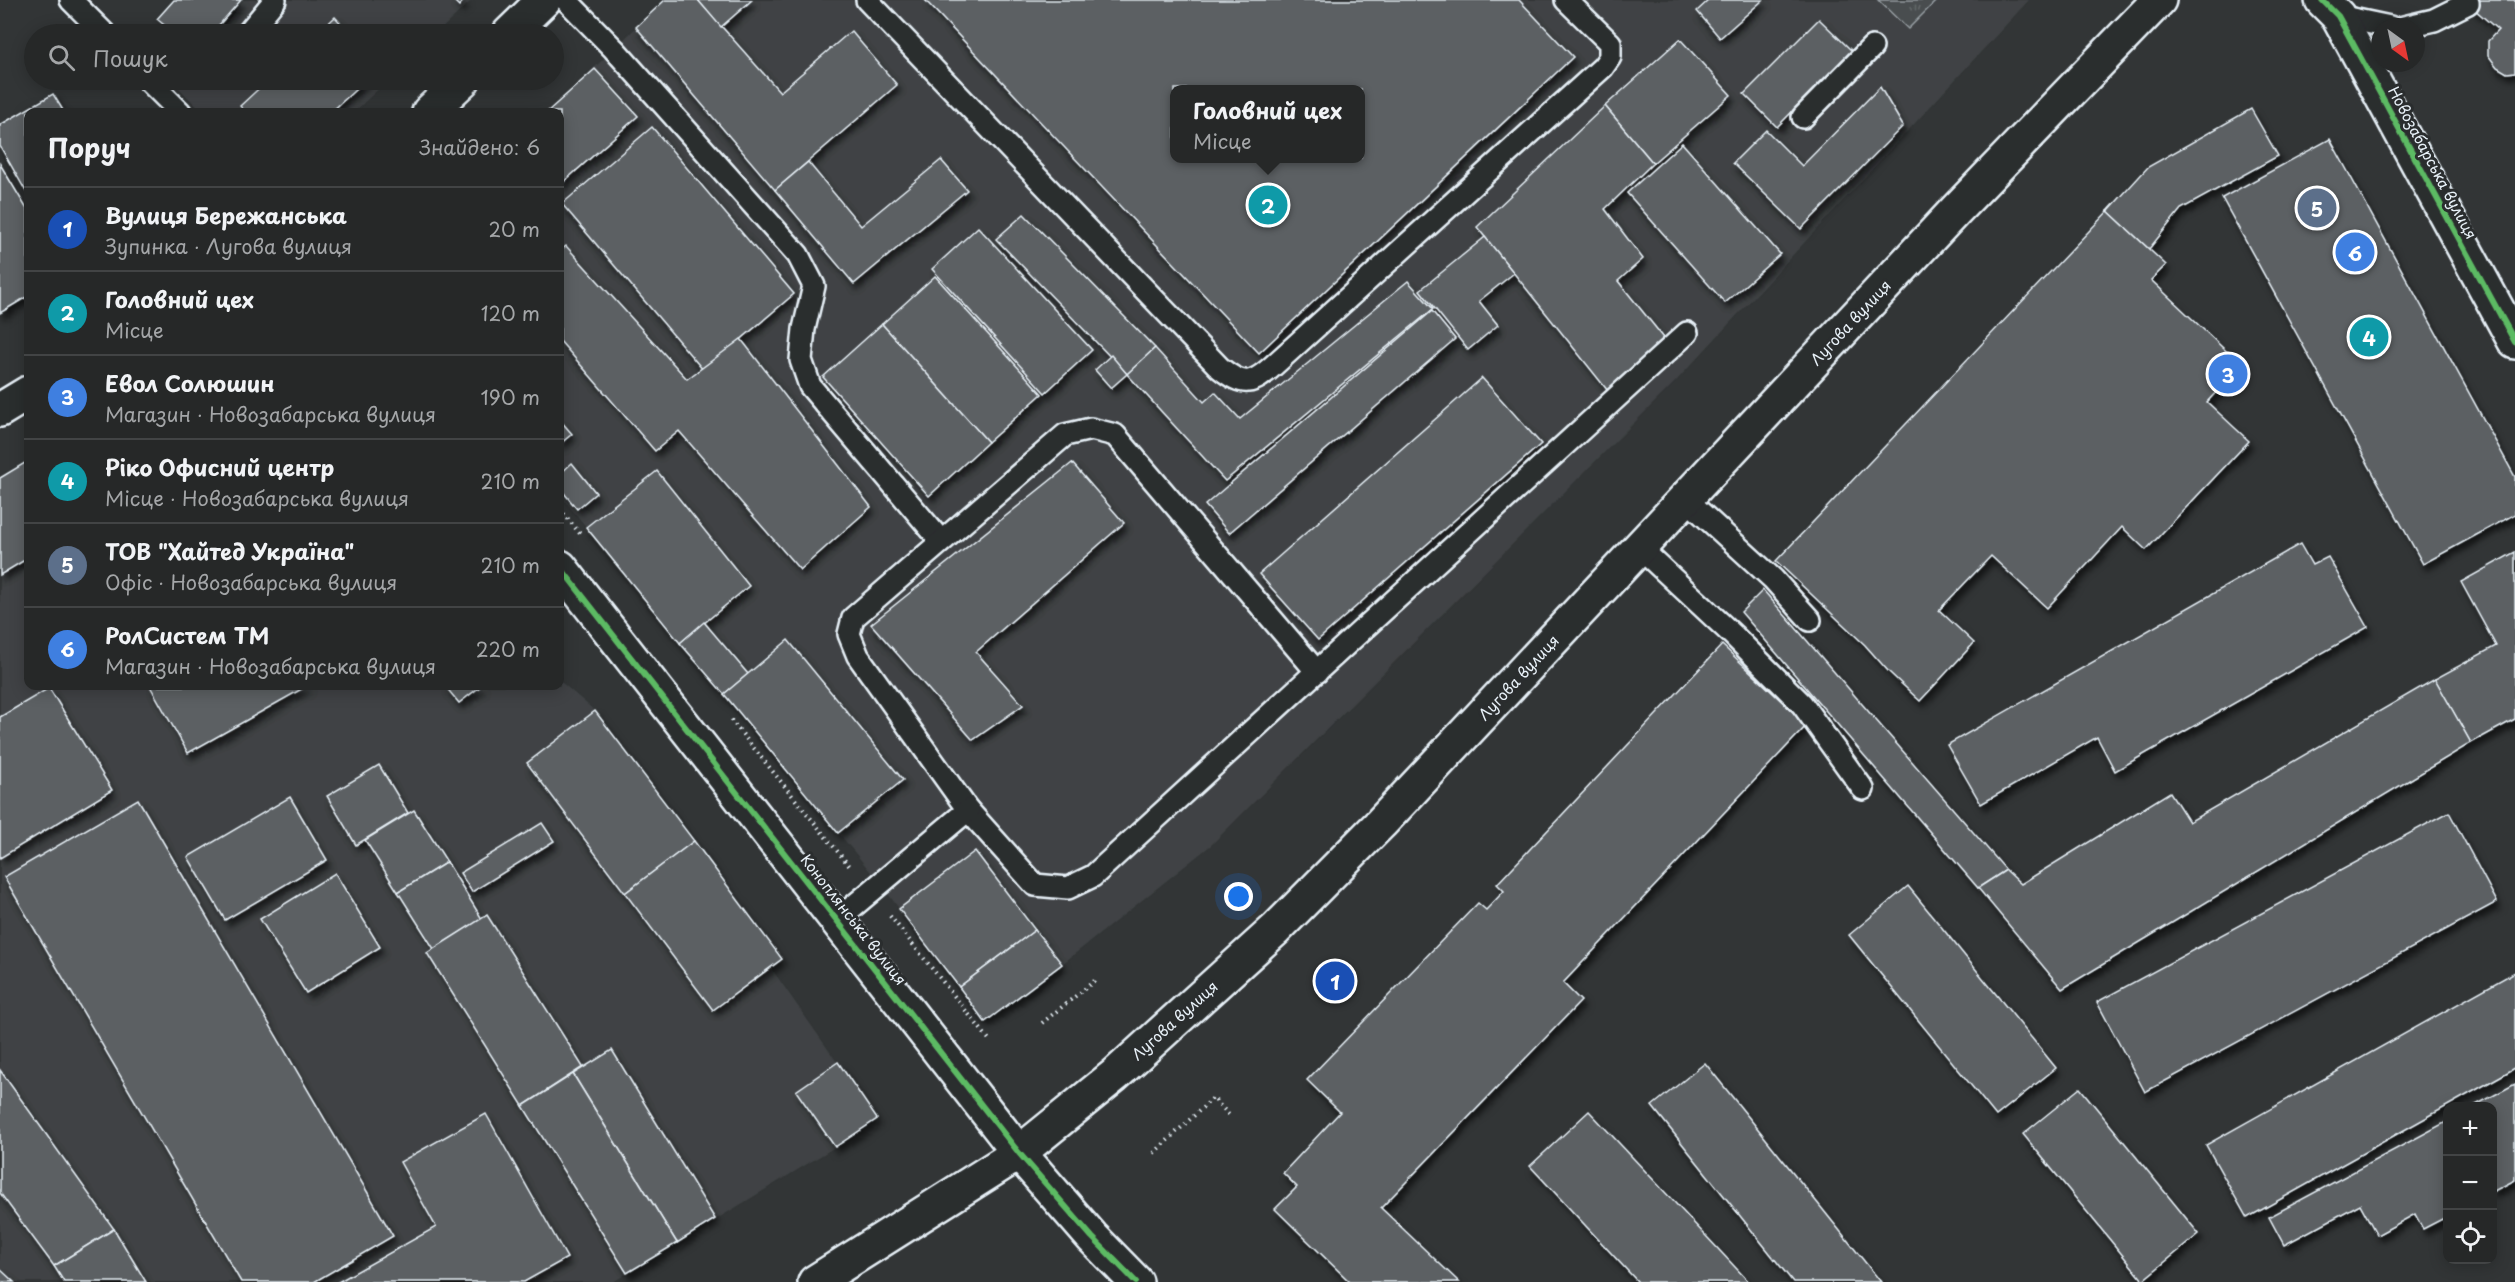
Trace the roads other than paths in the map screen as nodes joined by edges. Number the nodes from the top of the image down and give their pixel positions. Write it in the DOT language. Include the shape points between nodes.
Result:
graph roads {
  1 [pos="71,0"];
  2 [pos="275,0"];
  3 [pos="544,0"];
  4 [pos="566,0"];
  5 [pos="867,0"];
  6 [pos="1566,0"];
  7 [pos="2159,0"];
  8 [pos="2468,3"];
  9 [pos="2330,8"];
  10 [pos="2371,21"];
  11 [pos="2425,22"];
  12 [pos="95,24"];
  13 [pos="255,24"];
  14 [pos="519,24"];
  15 [pos="1872,47"];
  16 [pos="158,90"];
  17 [pos="452,90"];
  18 [pos="176,108"];
  19 [pos="433,108"];
  20 [pos="1803,117"];
  21 [pos="1687,333"];
  22 [pos="2515,342"];
  23 [pos="24,395"];
  24 [pos="0,410"];
  25 [pos="1687,500"];
  26 [pos="941,541"];
  27 [pos="1641,549"];
  28 [pos="564,572"];
  29 [pos="1810,620"];
  30 [pos="1317,672"];
  31 [pos="1863,789"];
  32 [pos="968,810"];
  33 [pos="837,920"];
  34 [pos="1019,1153"];
  35 [pos="1134,1281"];
  36 [pos="815,1282"];
  1 -- 12 [label="lane"];
  2 -- 13 [label="lane"];
  3 -- 14 [label="main road"];
  4 -- 26 [label="lane" via="798,255 814,286 801,360 810,386"];
  5 -- 6 [label="lane" via="1220,368 1235,380 1252,381 1603,67 1610,57 1610,43"];
  7 -- 25 [label="main road, Лугова вулиця"];
  8 -- 11 [label="lane"];
  9 -- 10 [label="lane"];
  9 -- 22 [label="main road, Новозабарська вулиця"];
  15 -- 20 [label="lane"];
  16 -- 18 [label="lane"];
  17 -- 19 [label="main road"];
  21 -- 30 [label="lane"];
  23 -- 24 [label="main road"];
  25 -- 27 [label="main road, Лугова вулиця"];
  25 -- 29 [label="lane" via="1773,579"];
  26 -- 30 [label="lane" via="1065,435 1091,429 1115,435"];
  26 -- 32 [label="lane" via="853,618 849,634 858,656"];
  27 -- 31 [label="lane" via="1802,704"];
  27 -- 34 [label="main road, Лугова вулиця" via="1382,823 1276,929 1115,1075"];
  28 -- 33 [label="main road, Коноплянська вулиця"];
  30 -- 32 [label="lane" via="1093,876 1068,888 1035,885"];
  32 -- 33 [label="lane"];
  33 -- 34 [label="main road, Коноплянська вулиця"];
  34 -- 35 [label="main road, Коноплянська вулиця"];
  34 -- 36 [label="main road, Лугова вулиця"];
}
